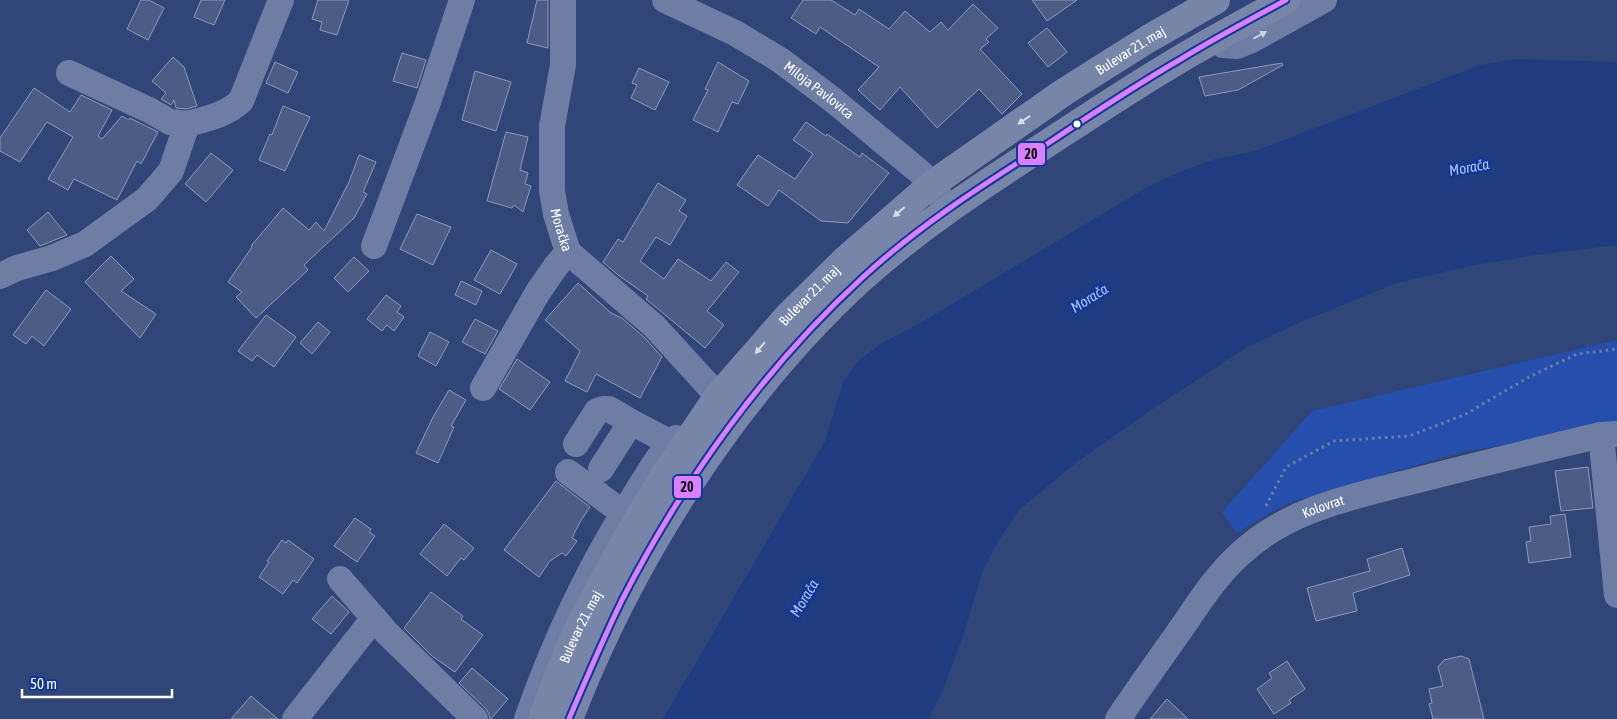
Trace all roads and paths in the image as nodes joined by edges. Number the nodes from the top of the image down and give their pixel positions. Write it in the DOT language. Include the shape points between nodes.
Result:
graph roads {
  1 [pos="281,0"];
  2 [pos="462,0"];
  3 [pos="563,0"];
  4 [pos="665,0"];
  5 [pos="1286,0"];
  6 [pos="1324,0"];
  7 [pos="1208,4"];
  8 [pos="1217,39"];
  9 [pos="69,73"];
  10 [pos="187,124"];
  11 [pos="931,185"];
  12 [pos="950,209"];
  13 [pos="374,246"];
  14 [pos="568,252"];
  15 [pos="0,276"];
  16 [pos="1617,349"];
  17 [pos="483,388"];
  18 [pos="718,396"];
  19 [pos="631,422"];
  20 [pos="700,426"];
  21 [pos="1609,435"];
  22 [pos="671,443"];
  23 [pos="616,445"];
  24 [pos="601,469"];
  25 [pos="568,472"];
  26 [pos="623,513"];
  27 [pos="1254,542"];
  28 [pos="340,578"];
  29 [pos="1617,595"];
  30 [pos="374,618"];
  31 [pos="295,719"];
  32 [pos="475,719"];
  33 [pos="527,719"];
  34 [pos="542,719"];
  35 [pos="569,719"];
  36 [pos="1118,719"];
  1 -- 10 [label="street" via="241,101 219,115"];
  2 -- 13 [label="street"];
  3 -- 14 [label="street, Moračka" via="564,65 552,126 552,191"];
  4 -- 11 [label="street, Miloja Pavlovica" via="735,33 780,60 848,112"];
  5 -- 8 [label="main road, Bulevar 21. maj"];
  8 -- 6 [label="street, one-way" via="1223,45 1237,46"];
  7 -- 8 [label="main road"];
  7 -- 11 [label="main road, Bulevar 21. maj, one-way" via="1064,92"];
  8 -- 12 [label="main road, Bulevar 21. maj" via="1166,67"];
  9 -- 10 [label="street" via="170,122"];
  10 -- 15 [label="street" via="171,171 147,199 85,244"];
  11 -- 12 [label="street, Miloja Pavlovica"];
  11 -- 18 [label="main road, Bulevar 21. maj, one-way" via="829,275"];
  12 -- 35 [label="main road, Bulevar 21. maj" via="860,280 808,333 737,418 660,530 600,645"];
  14 -- 17 [label="street" via="538,292"];
  14 -- 18 [label="street, Moračka" via="654,326"];
  16 -- 27 [label="path" via="1577,354 1529,377 1464,415 1409,436 1334,442 1286,466 1260,519"];
  18 -- 20 [label="main road, Bulevar 21. maj"];
  19 -- 22 [label="street"];
  19 -- 23 [label="street"];
  19 -- 23 [label="street" via="609,409 603,409 597,411 581,435"];
  20 -- 22 [label="street" via="688,430"];
  20 -- 34 [label="main road, Bulevar 21. maj" via="629,534 568,651"];
  21 -- 27 [label="street, Kolovrat" via="1470,466 1332,503 1283,523"];
  21 -- 29 [label="street"];
  22 -- 26 [label="street"];
  23 -- 24 [label="street"];
  25 -- 26 [label="street"];
  26 -- 33 [label="street" via="562,631"];
  27 -- 36 [label="street, Kolovrat" via="1217,577"];
  28 -- 30 [label="street"];
  30 -- 31 [label="street"];
  30 -- 32 [label="street"];
}
